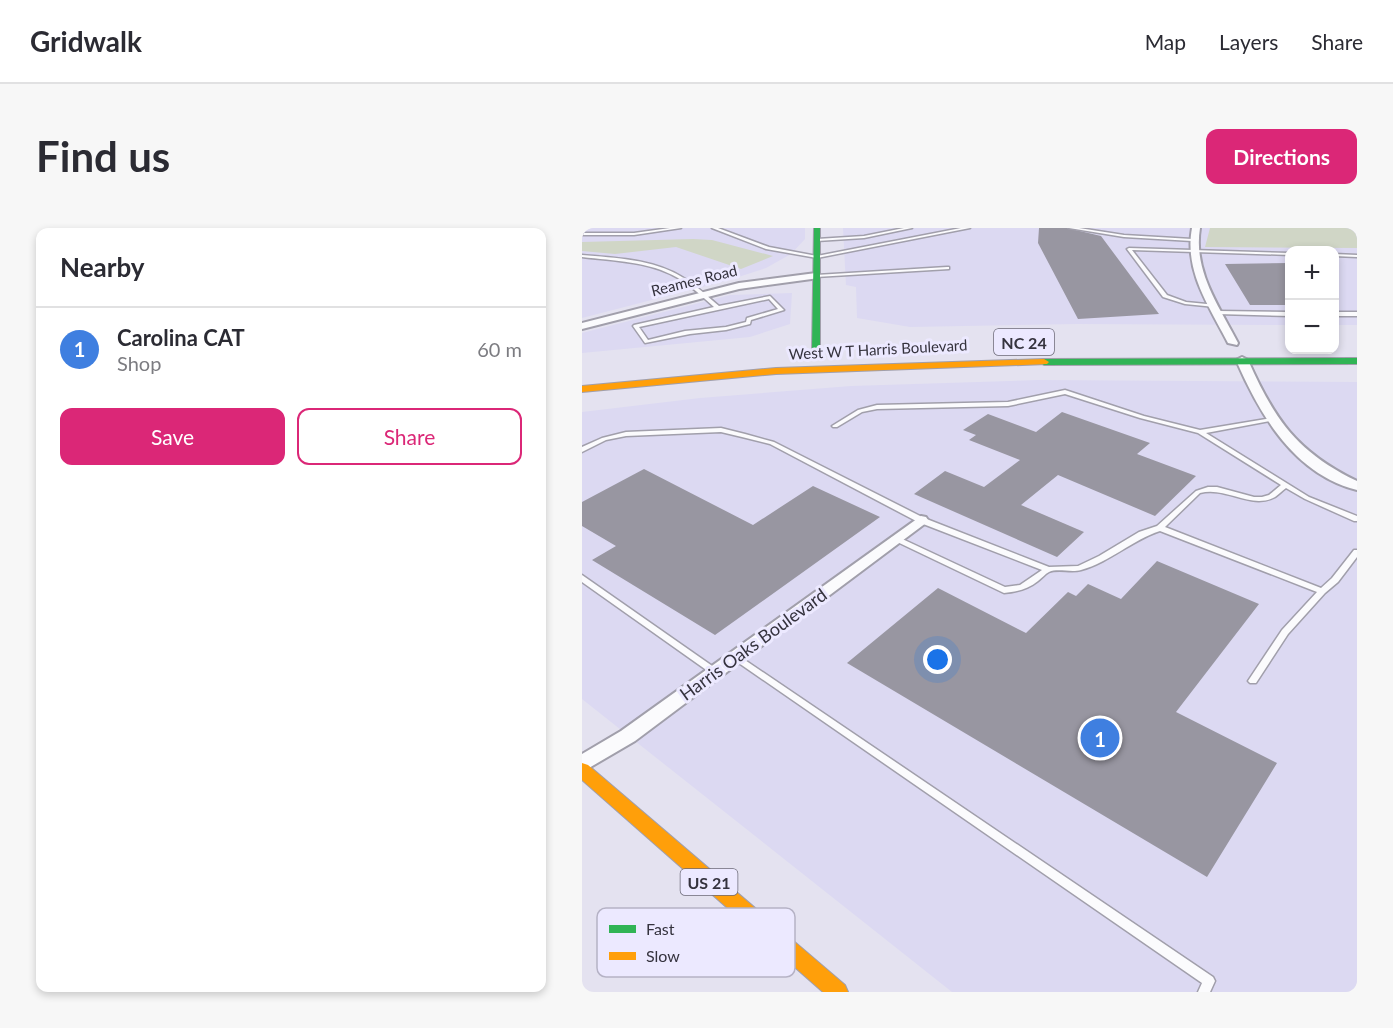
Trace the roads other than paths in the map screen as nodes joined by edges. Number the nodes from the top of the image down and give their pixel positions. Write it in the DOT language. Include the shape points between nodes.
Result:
graph roads {
  1 [pos="679,228"];
  2 [pos="714,228"];
  3 [pos="910,228"];
  4 [pos="968,228"];
  5 [pos="1071,228"];
  6 [pos="1155,228"];
  7 [pos="1196,228"];
  8 [pos="582,234"];
  9 [pos="817,234"];
  10 [pos="1148,237"];
  11 [pos="1192,240"];
  12 [pos="1194,252"];
  13 [pos="1285,254"];
  14 [pos="1339,255"];
  15 [pos="582,256"];
  16 [pos="1357,256"];
  17 [pos="817,257"];
  18 [pos="947,268"];
  19 [pos="816,276"];
  20 [pos="702,295"];
  21 [pos="718,308"];
  22 [pos="1217,310"];
  23 [pos="1285,314"];
  24 [pos="1339,314"];
  25 [pos="1357,314"];
  26 [pos="625,315"];
  27 [pos="582,326"];
  28 [pos="636,326"];
  29 [pos="1233,343"];
  30 [pos="831,349"];
  31 [pos="816,350"];
  32 [pos="798,351"];
  33 [pos="1242,360"];
  34 [pos="1357,361"];
  35 [pos="582,384"];
  36 [pos="582,389"];
  37 [pos="1270,419"];
  38 [pos="835,426"];
  39 [pos="1200,432"];
  40 [pos="582,450"];
  41 [pos="1286,485"];
  42 [pos="1357,486"];
  43 [pos="921,519"];
  44 [pos="1357,519"];
  45 [pos="1160,528"];
  46 [pos="895,539"];
  47 [pos="1357,552"];
  48 [pos="1048,569"];
  49 [pos="582,578"];
  50 [pos="1322,591"];
  51 [pos="736,657"];
  52 [pos="715,672"];
  53 [pos="1252,681"];
  54 [pos="582,764"];
  55 [pos="582,770"];
  56 [pos="741,908"];
  57 [pos="795,955"];
  58 [pos="838,992"];
  59 [pos="1203,992"];
  1 -- 8 [label="lane" via="634,234"];
  2 -- 17 [label="lane" via="768,248"];
  3 -- 9 [label="lane" via="864,237"];
  4 -- 17 [label="lane"];
  5 -- 10 [label="lane"];
  6 -- 10 [label="lane"];
  7 -- 11 [label="street"];
  9 -- 17 [label="main road"];
  10 -- 11 [label="lane"];
  11 -- 12 [label="street"];
  12 -- 13 [label="lane"];
  12 -- 22 [label="street" via="1196,266"];
  12 -- 22 [label="lane" via="1130,249 1164,296"];
  14 -- 16 [label="lane"];
  15 -- 20 [label="lane" via="650,265 680,277"];
  17 -- 19 [label="main road"];
  18 -- 19 [label="lane"];
  19 -- 20 [label="street, Reames Road"];
  19 -- 31 [label="main road"];
  20 -- 21 [label="lane"];
  20 -- 26 [label="street, Reames Road"];
  21 -- 28 [label="lane"];
  21 -- 28 [label="lane" via="770,297 781,310 749,319 738,327 647,342"];
  22 -- 23 [label="lane"];
  22 -- 29 [label="street"];
  24 -- 25 [label="lane"];
  26 -- 27 [label="street, Reames Road"];
  26 -- 28 [label="lane"];
  30 -- 31 [label="main road, West W T Harris Boulevard"];
  31 -- 32 [label="main road, West W T Harris Boulevard"];
  31 -- 35 [label="main road" via="779,362"];
  33 -- 34 [label="main road, West W T Harris Boulevard / NC 24"];
  33 -- 36 [label="main road, West W T Harris Boulevard / NC 24" via="875,365"];
  33 -- 37 [label="street"];
  37 -- 39 [label="lane"];
  37 -- 42 [label="street" via="1302,453"];
  38 -- 39 [label="lane" via="860,411 877,407 1008,404 1065,392"];
  39 -- 41 [label="lane"];
  40 -- 43 [label="lane" via="626,434 721,430 772,443"];
  41 -- 44 [label="lane"];
  41 -- 45 [label="lane" via="1261,499 1224,489 1205,489"];
  43 -- 46 [label="street, Harris Oaks Boulevard"];
  43 -- 48 [label="lane"];
  45 -- 48 [label="lane" via="1079,568"];
  45 -- 50 [label="lane"];
  46 -- 48 [label="lane" via="1004,590 1028,586"];
  46 -- 51 [label="street, Harris Oaks Boulevard"];
  47 -- 50 [label="lane"];
  49 -- 52 [label="lane"];
  50 -- 53 [label="lane" via="1285,632"];
  51 -- 52 [label="street, Harris Oaks Boulevard"];
  51 -- 59 [label="lane" via="1209,981"];
  52 -- 54 [label="street, Harris Oaks Boulevard" via="628,736"];
  55 -- 56 [label="main road, US 21"];
  57 -- 58 [label="main road, US 21"];
}
